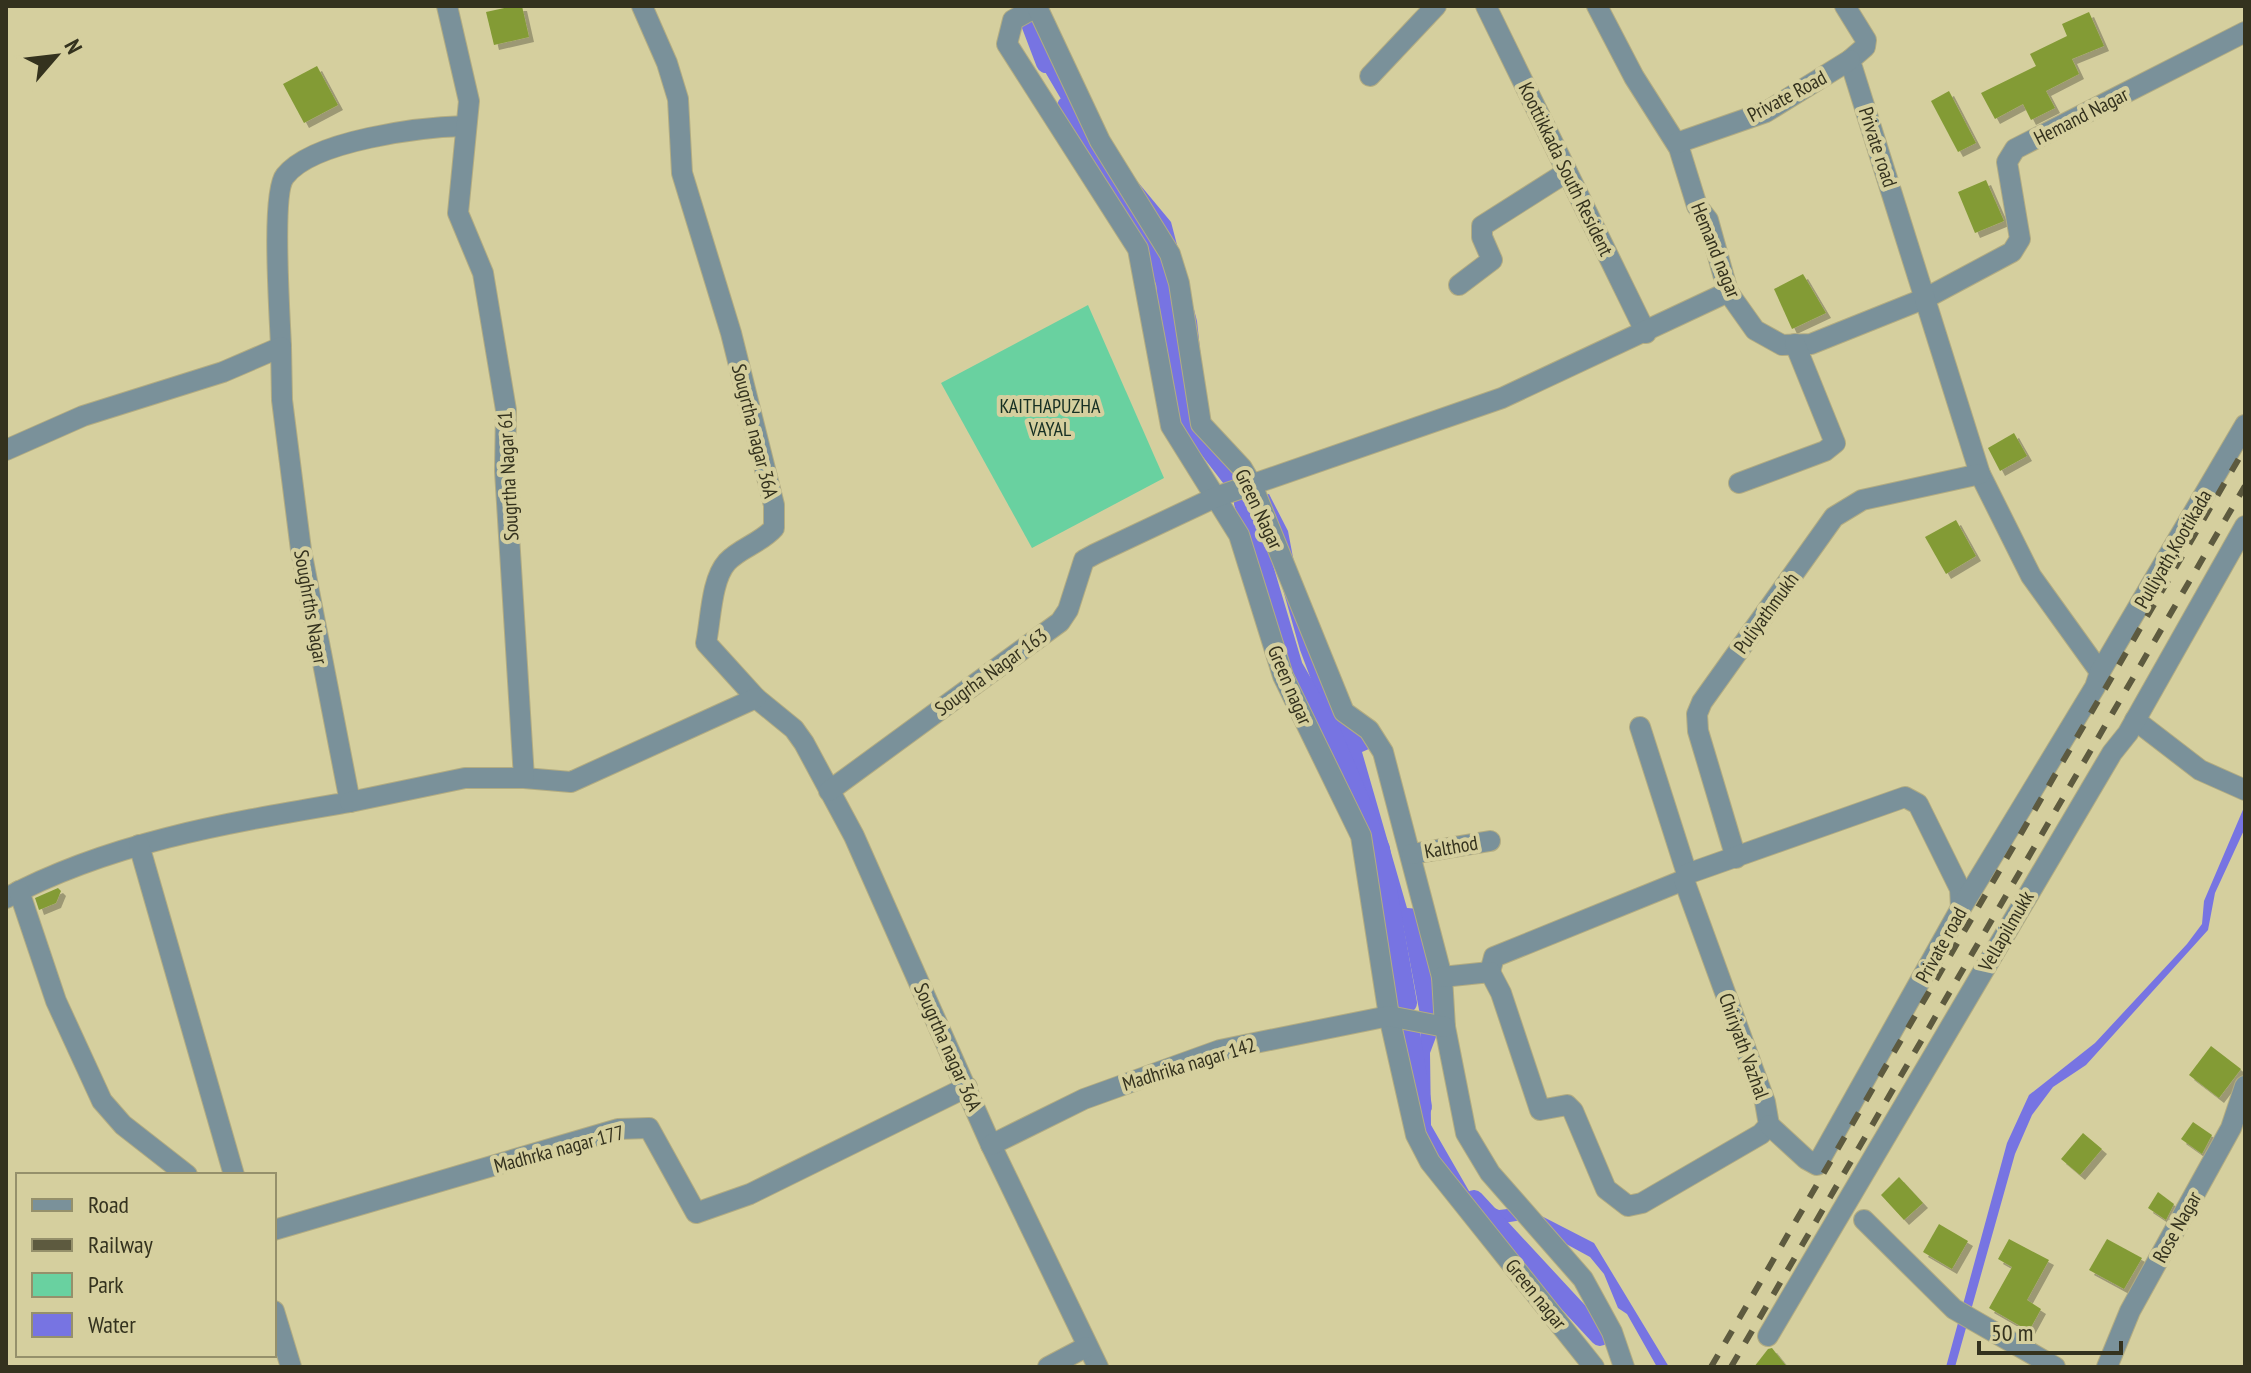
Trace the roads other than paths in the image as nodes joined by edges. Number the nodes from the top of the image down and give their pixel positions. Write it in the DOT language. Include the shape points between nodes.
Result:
graph roads {
  1 [pos="447,6"];
  2 [pos="642,6"];
  3 [pos="1038,6"];
  4 [pos="1436,6"];
  5 [pos="1486,6"];
  6 [pos="1597,6"];
  7 [pos="1845,6"];
  8 [pos="2245,32"];
  9 [pos="1850,60"];
  10 [pos="1370,76"];
  11 [pos="465,126"];
  12 [pos="1677,143"];
  13 [pos="1567,172"];
  14 [pos="1459,285"];
  15 [pos="1728,292"];
  16 [pos="1926,298"];
  17 [pos="1646,333"];
  18 [pos="1795,344"];
  19 [pos="281,347"];
  20 [pos="2245,425"];
  21 [pos="6,450"];
  22 [pos="1980,474"];
  23 [pos="1739,483"];
  24 [pos="1252,485"];
  25 [pos="1216,497"];
  26 [pos="2245,526"];
  27 [pos="2100,672"];
  28 [pos="756,698"];
  29 [pos="2135,720"];
  30 [pos="1640,727"];
  31 [pos="524,778"];
  32 [pos="2245,790"];
  33 [pos="829,791"];
  34 [pos="350,802"];
  35 [pos="1490,841"];
  36 [pos="139,845"];
  37 [pos="1412,854"];
  38 [pos="1736,858"];
  39 [pos="1686,877"];
  40 [pos="12,894"];
  41 [pos="1961,908"];
  42 [pos="1490,972"];
  43 [pos="1442,977"];
  44 [pos="1389,1016"];
  45 [pos="1445,1027"];
  46 [pos="2245,1086"];
  47 [pos="967,1087"];
  48 [pos="1769,1125"];
  49 [pos="991,1145"];
  50 [pos="184,1173"];
  51 [pos="233,1173"];
  52 [pos="1864,1220"];
  53 [pos="276,1229"];
  54 [pos="276,1318"];
  55 [pos="1768,1336"];
  56 [pos="1086,1347"];
  57 [pos="291,1367"];
  58 [pos="1048,1367"];
  59 [pos="1098,1367"];
  60 [pos="1594,1367"];
  61 [pos="1624,1367"];
  62 [pos="2055,1367"];
  63 [pos="2107,1367"];
  1 -- 11 [label="street, Sougrtha Nagar 61" via="469,101"];
  2 -- 28 [label="street, Sougrtha nagar 36A" via="678,99 682,173 731,333 774,505 774,528 729,560 720,573 706,643"];
  3 -- 24 [label="street, Green Nagar" via="1100,141 1170,254 1201,424"];
  3 -- 25 [label="street, Green nagar" via="1013,20 1007,44 1138,249 1171,426"];
  4 -- 10 [label="street"];
  5 -- 13 [label="street, Koottikkada South Resident"];
  6 -- 12 [label="street, Hemand nagar"];
  7 -- 9 [label="street, Private road" via="1866,40"];
  8 -- 16 [label="street, Hemand Nagar" via="2015,149 2007,162 2020,239 2012,252"];
  9 -- 12 [label="street, Private Road" via="1766,112"];
  9 -- 16 [label="street, Private road"];
  11 -- 19 [label="street, Soughrths Nagar" via="417,127 335,149 303,161 284,177 278,202"];
  11 -- 31 [label="street, Sougrtha Nagar 61" via="458,213 483,273 506,410"];
  12 -- 15 [label="street, Hemand nagar" via="1697,206 1708,220"];
  13 -- 14 [label="street" via="1482,226 1492,260"];
  13 -- 17 [label="street, Koottikkada South Resident"];
  15 -- 17 [label="street, Sougrha Nagar 163"];
  15 -- 18 [label="street, Hemand nagar" via="1755,330 1782,345"];
  16 -- 18 [label="street" via="1811,344"];
  16 -- 22 [label="street, Private road"];
  17 -- 24 [label="street, Sougrha Nagar 163" via="1502,398"];
  18 -- 23 [label="street" via="1835,443"];
  19 -- 21 [label="street" via="223,372 83,416"];
  19 -- 34 [label="street, Soughrths Nagar" via="282,400 301,550"];
  20 -- 27 [label="street, Pulliyath,Kootikada"];
  22 -- 27 [label="street, Private road" via="2031,576"];
  22 -- 38 [label="street, Puliyathmukh" via="1862,500 1834,517 1702,702 1698,731"];
  24 -- 25 [label="street, Sougrha Nagar 163"];
  24 -- 37 [label="street, Green Nagar" via="1344,712 1369,730 1383,752"];
  25 -- 33 [label="street, Sougrha Nagar 163" via="1084,560 1060,622"];
  25 -- 44 [label="street, Green nagar" via="1239,535 1283,676 1361,836"];
  26 -- 29 [label="street, Vellapilmukk"];
  27 -- 41 [label="street, Private road"];
  28 -- 31 [label="street" via="571,782"];
  28 -- 33 [label="street, Sougrtha nagar 36A" via="794,729"];
  29 -- 32 [label="street" via="2200,770"];
  29 -- 55 [label="street, Vellapilmukk"];
  30 -- 39 [label="street"];
  31 -- 34 [label="street" via="465,778"];
  33 -- 47 [label="street, Sougrtha nagar 36A"];
  34 -- 36 [label="street"];
  35 -- 37 [label="street, Kalthod"];
  36 -- 40 [label="street"];
  36 -- 51 [label="street"];
  37 -- 43 [label="street, Green Nagar"];
  38 -- 39 [label="street"];
  38 -- 41 [label="street" via="1905,797 1918,804 1960,889"];
  39 -- 42 [label="street" via="1494,957"];
  39 -- 48 [label="street, Chiriyath Vazhal"];
  40 -- 50 [label="street" via="102,1101 123,1125"];
  41 -- 48 [label="street, Private road" via="1817,1165"];
  42 -- 43 [label="street"];
  42 -- 48 [label="street, Chiriyath Vazhal" via="1540,1110 1567,1105 1573,1111 1606,1189 1628,1206 1655,1196"];
  43 -- 45 [label="street, Green Nagar"];
  44 -- 45 [label="street, Madhrika nagar 142"];
  44 -- 49 [label="street, Madhrika nagar 142" via="1220,1050 1084,1099"];
  44 -- 60 [label="street, Green nagar" via="1422,1150"];
  45 -- 61 [label="street, Green nagar" via="1466,1133 1490,1173 1583,1279"];
  46 -- 63 [label="street, Rose Nagar" via="2231,1128 2130,1311"];
  47 -- 49 [label="street, Sougrtha nagar 36A"];
  47 -- 53 [label="street, Madhrka nagar 177" via="750,1194 696,1213 649,1128 618,1129"];
  49 -- 56 [label="street, Sougrtha nagar 36A"];
  52 -- 62 [label="street" via="1954,1309"];
  54 -- 57 [label="street"];
  56 -- 58 [label="street"];
  56 -- 59 [label="street, Sougrtha nagar 36A"];
}
